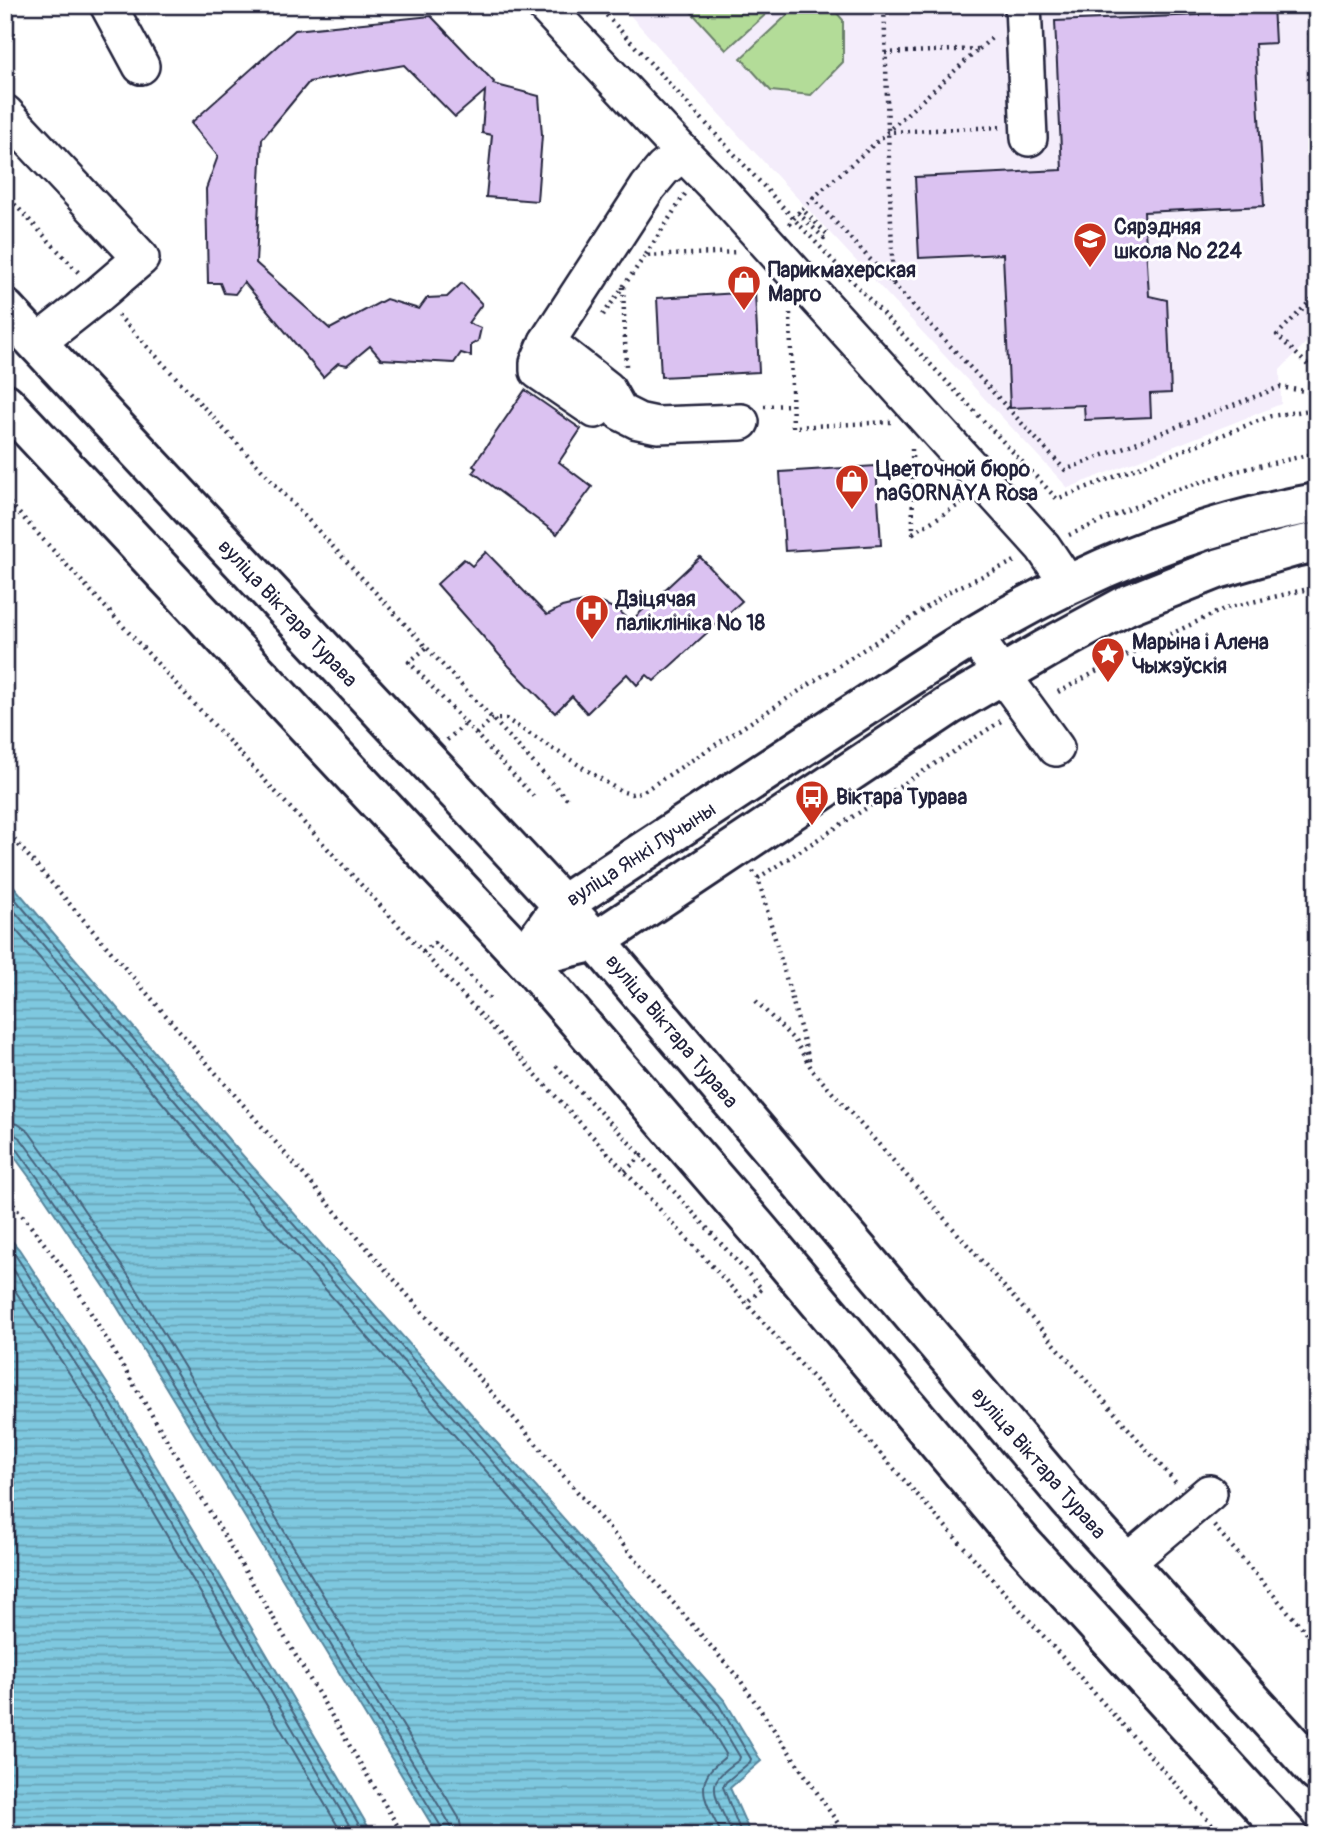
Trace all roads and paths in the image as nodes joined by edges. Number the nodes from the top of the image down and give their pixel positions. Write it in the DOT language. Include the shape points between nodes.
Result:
graph roads {
  1 [pos="108,5"];
  2 [pos="544,5"];
  3 [pos="597,5"];
  4 [pos="884,5"];
  5 [pos="1023,5"];
  6 [pos="1309,5"];
  7 [pos="885,53"];
  8 [pos="141,66"];
  9 [pos="5,113"];
  10 [pos="888,132"];
  11 [pos="1028,132"];
  12 [pos="687,169"];
  13 [pos="5,194"];
  14 [pos="813,198"];
  15 [pos="800,211"];
  16 [pos="793,218"];
  17 [pos="1317,233"];
  18 [pos="767,243"];
  19 [pos="645,256"];
  20 [pos="893,284"];
  21 [pos="623,287"];
  22 [pos="1317,294"];
  23 [pos="99,295"];
  24 [pos="790,301"];
  25 [pos="5,309"];
  26 [pos="602,316"];
  27 [pos="547,342"];
  28 [pos="37,343"];
  29 [pos="1317,374"];
  30 [pos="626,378"];
  31 [pos="1317,393"];
  32 [pos="5,403"];
  33 [pos="1317,408"];
  34 [pos="595,410"];
  35 [pos="899,421"];
  36 [pos="741,422"];
  37 [pos="912,446"];
  38 [pos="1317,453"];
  39 [pos="967,490"];
  40 [pos="5,498"];
  41 [pos="1317,503"];
  42 [pos="1317,542"];
  43 [pos="1043,547"];
  44 [pos="1068,584"];
  45 [pos="1317,587"];
  46 [pos="974,636"];
  47 [pos="426,648"];
  48 [pos="1002,674"];
  49 [pos="1058,692"];
  50 [pos="1007,717"];
  51 [pos="492,719"];
  52 [pos="476,734"];
  53 [pos="1056,748"];
  54 [pos="534,797"];
  55 [pos="567,799"];
  56 [pos="5,829"];
  57 [pos="562,905"];
  58 [pos="596,941"];
  59 [pos="423,952"];
  60 [pos="524,958"];
  61 [pos="490,999"];
  62 [pos="756,1001"];
  63 [pos="556,1066"];
  64 [pos="813,1071"];
  65 [pos="642,1156"];
  66 [pos="625,1171"];
  67 [pos="5,1193"];
  68 [pos="746,1303"];
  69 [pos="1202,1499"];
  70 [pos="1126,1563"];
  71 [pos="1317,1645"];
  72 [pos="1317,1772"];
  73 [pos="403,1835"];
  74 [pos="846,1835"];
  75 [pos="1221,1835"];
  76 [pos="1288,1835"];
  1 -- 8 [label="street"];
  2 -- 12 [label="street"];
  3 -- 16 [label="path"];
  4 -- 7 [label="path"];
  5 -- 11 [label="street"];
  6 -- 17 [label="path"];
  7 -- 10 [label="path"];
  7 -- 10 [label="path" via="979,49"];
  9 -- 23 [label="street" via="141,258"];
  10 -- 11 [label="path"];
  10 -- 14 [label="path"];
  10 -- 20 [label="path"];
  12 -- 18 [label="street"];
  12 -- 19 [label="path"];
  12 -- 27 [label="street" via="663,169 648,187"];
  13 -- 23 [label="path"];
  14 -- 15 [label="path"];
  14 -- 20 [label="path"];
  15 -- 15 [label="path" via="827,234 824,238"];
  15 -- 16 [label="path"];
  16 -- 18 [label="path" via="779,237"];
  16 -- 33 [label="path" via="1057,499 1271,416"];
  18 -- 19 [label="path" via="751,251"];
  18 -- 43 [label="street"];
  19 -- 21 [label="path"];
  20 -- 31 [label="path" via="1065,470 1280,387"];
  21 -- 26 [label="path"];
  21 -- 30 [label="path"];
  22 -- 29 [label="path" via="1277,335"];
  23 -- 28 [label="street"];
  23 -- 47 [label="path"];
  24 -- 35 [label="path" via="793,427"];
  25 -- 28 [label="main road, вуліца Віктара Турава"];
  27 -- 34 [label="street" via="538,371"];
  27 -- 36 [label="street" via="607,389 620,412 638,421 657,425"];
  28 -- 57 [label="main road, вуліца Віктара Турава"];
  32 -- 60 [label="main road"];
  37 -- 39 [label="path" via="914,533 965,500"];
  38 -- 43 [label="path" via="1169,492"];
  40 -- 59 [label="path"];
  41 -- 44 [label="main road, вуліца Янкі Лучыны" via="1203,529"];
  42 -- 48 [label="main road" via="1217,569 1127,605"];
  43 -- 44 [label="street"];
  43 -- 51 [label="path" via="948,592 636,794 620,791 506,719"];
  44 -- 46 [label="main road, вуліца Янкі Лучыны"];
  45 -- 49 [label="path" via="1226,608"];
  46 -- 48 [label="street"];
  46 -- 57 [label="main road, вуліца Янкі Лучыны"];
  47 -- 51 [label="path"];
  47 -- 52 [label="path" via="409,662"];
  48 -- 53 [label="street"];
  48 -- 58 [label="main road"];
  50 -- 64 [label="path" via="758,878"];
  51 -- 52 [label="path"];
  51 -- 55 [label="path"];
  52 -- 54 [label="path"];
  56 -- 74 [label="path" via="740,1680"];
  57 -- 58 [label="main road, вуліца Віктара Турава"];
  57 -- 60 [label="main road, вуліца Янкі Лучыны"];
  58 -- 60 [label="main road"];
  58 -- 70 [label="main road, вуліца Віктара Турава"];
  59 -- 61 [label="path" via="433,943 457,961"];
  59 -- 66 [label="path"];
  60 -- 76 [label="main road" via="1023,1544"];
  62 -- 64 [label="path" via="795,1041"];
  63 -- 65 [label="path"];
  64 -- 69 [label="path"];
  65 -- 66 [label="path"];
  65 -- 68 [label="path" via="762,1289"];
  66 -- 68 [label="path"];
  67 -- 73 [label="path" via="67,1273"];
  68 -- 75 [label="path"];
  69 -- 70 [label="street"];
  69 -- 71 [label="path"];
  70 -- 72 [label="main road, вуліца Віктара Турава"];
}
